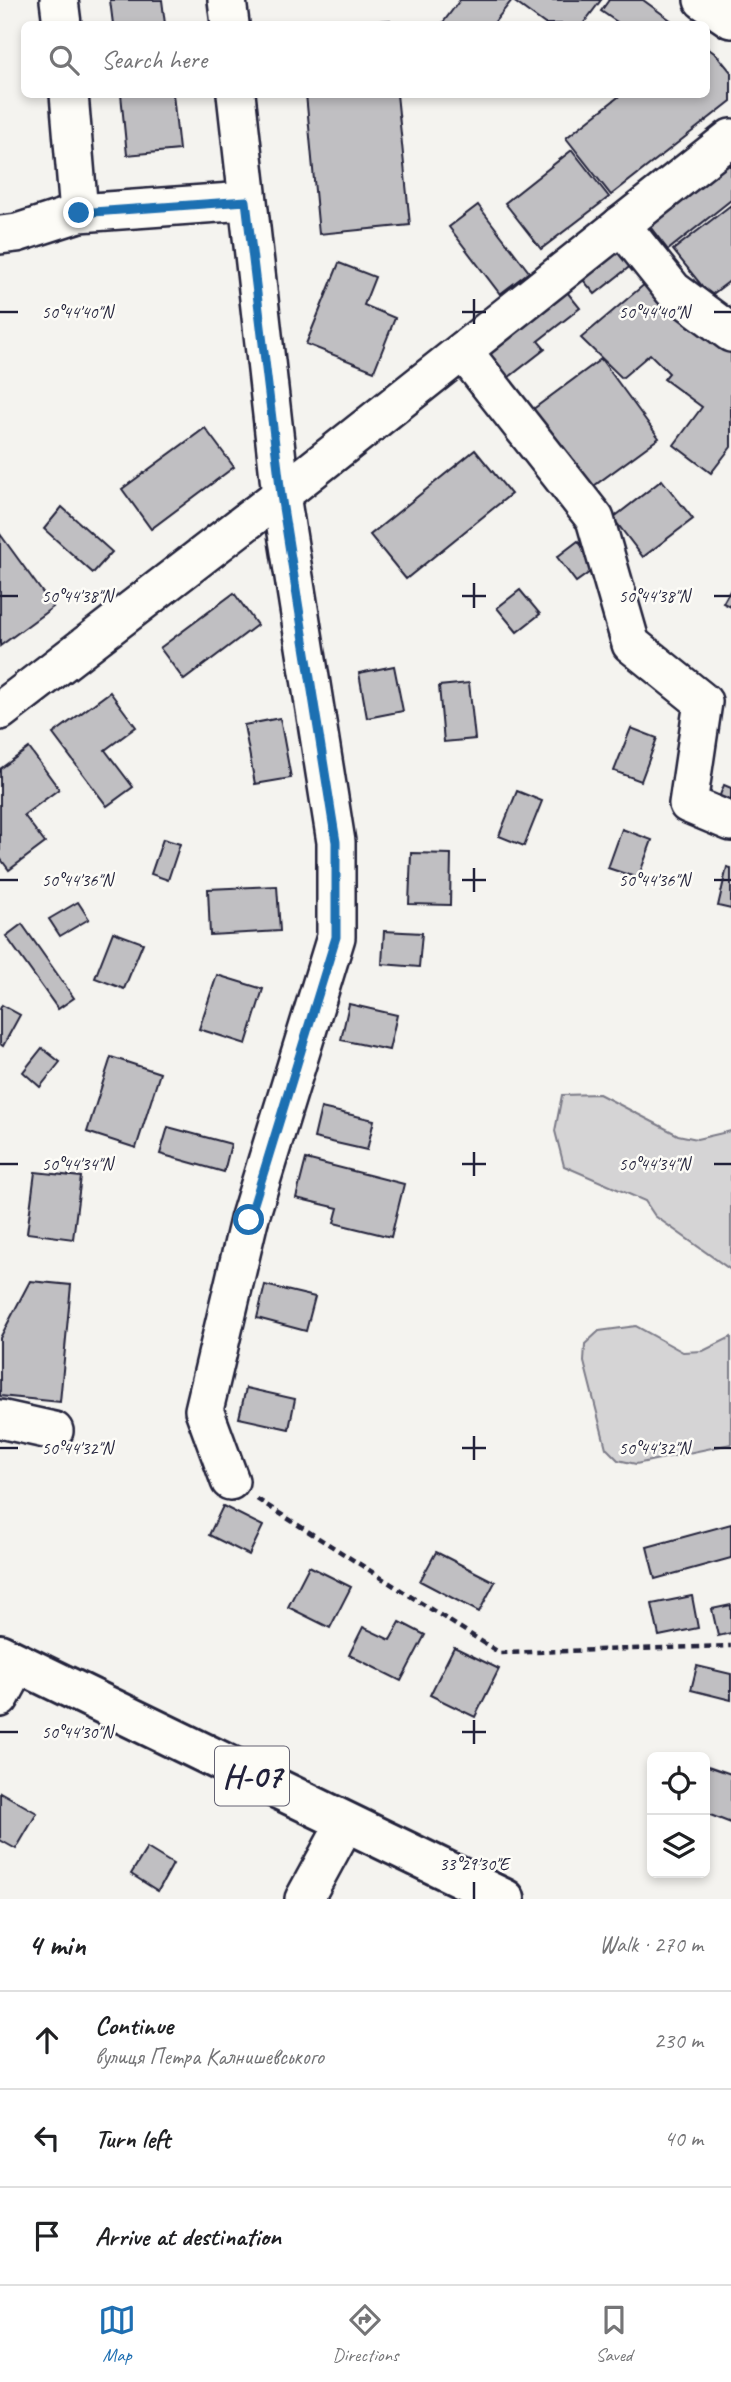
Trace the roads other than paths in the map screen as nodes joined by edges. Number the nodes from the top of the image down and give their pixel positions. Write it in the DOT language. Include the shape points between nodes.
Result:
graph roads {
  1 [pos="59,0"];
  2 [pos="227,0"];
  3 [pos="703,0"];
  4 [pos="731,19"];
  5 [pos="62,21"];
  6 [pos="230,21"];
  7 [pos="69,98"];
  8 [pos="236,98"];
  9 [pos="731,138"];
  10 [pos="246,201"];
  11 [pos="79,213"];
  12 [pos="621,225"];
  13 [pos="0,235"];
  14 [pos="731,333"];
  15 [pos="463,351"];
  16 [pos="281,495"];
  17 [pos="0,710"];
  18 [pos="731,822"];
  19 [pos="0,1419"];
  20 [pos="54,1431"];
  21 [pos="230,1481"];
  22 [pos="10,1658"];
  23 [pos="0,1698"];
  24 [pos="346,1822"];
  25 [pos="304,1899"];
  26 [pos="505,1899"];
  1 -- 5 [label="street"];
  2 -- 6 [label="street"];
  3 -- 4 [label="street"];
  7 -- 11 [label="street"];
  8 -- 10 [label="street"];
  9 -- 12 [label="street"];
  10 -- 11 [label="street"];
  10 -- 16 [label="street"];
  11 -- 13 [label="street"];
  12 -- 14 [label="street" via="673,290"];
  12 -- 15 [label="street"];
  15 -- 16 [label="street"];
  15 -- 18 [label="street" via="595,519 631,644 703,702 688,804"];
  16 -- 17 [label="street"];
  16 -- 21 [label="street" via="336,842 336,937 249,1220 204,1410"];
  19 -- 20 [label="street"];
  22 -- 23 [label="street"];
  22 -- 24 [label="main road, Н-07"];
  24 -- 25 [label="street"];
  24 -- 26 [label="main road, Н-07"];
}
